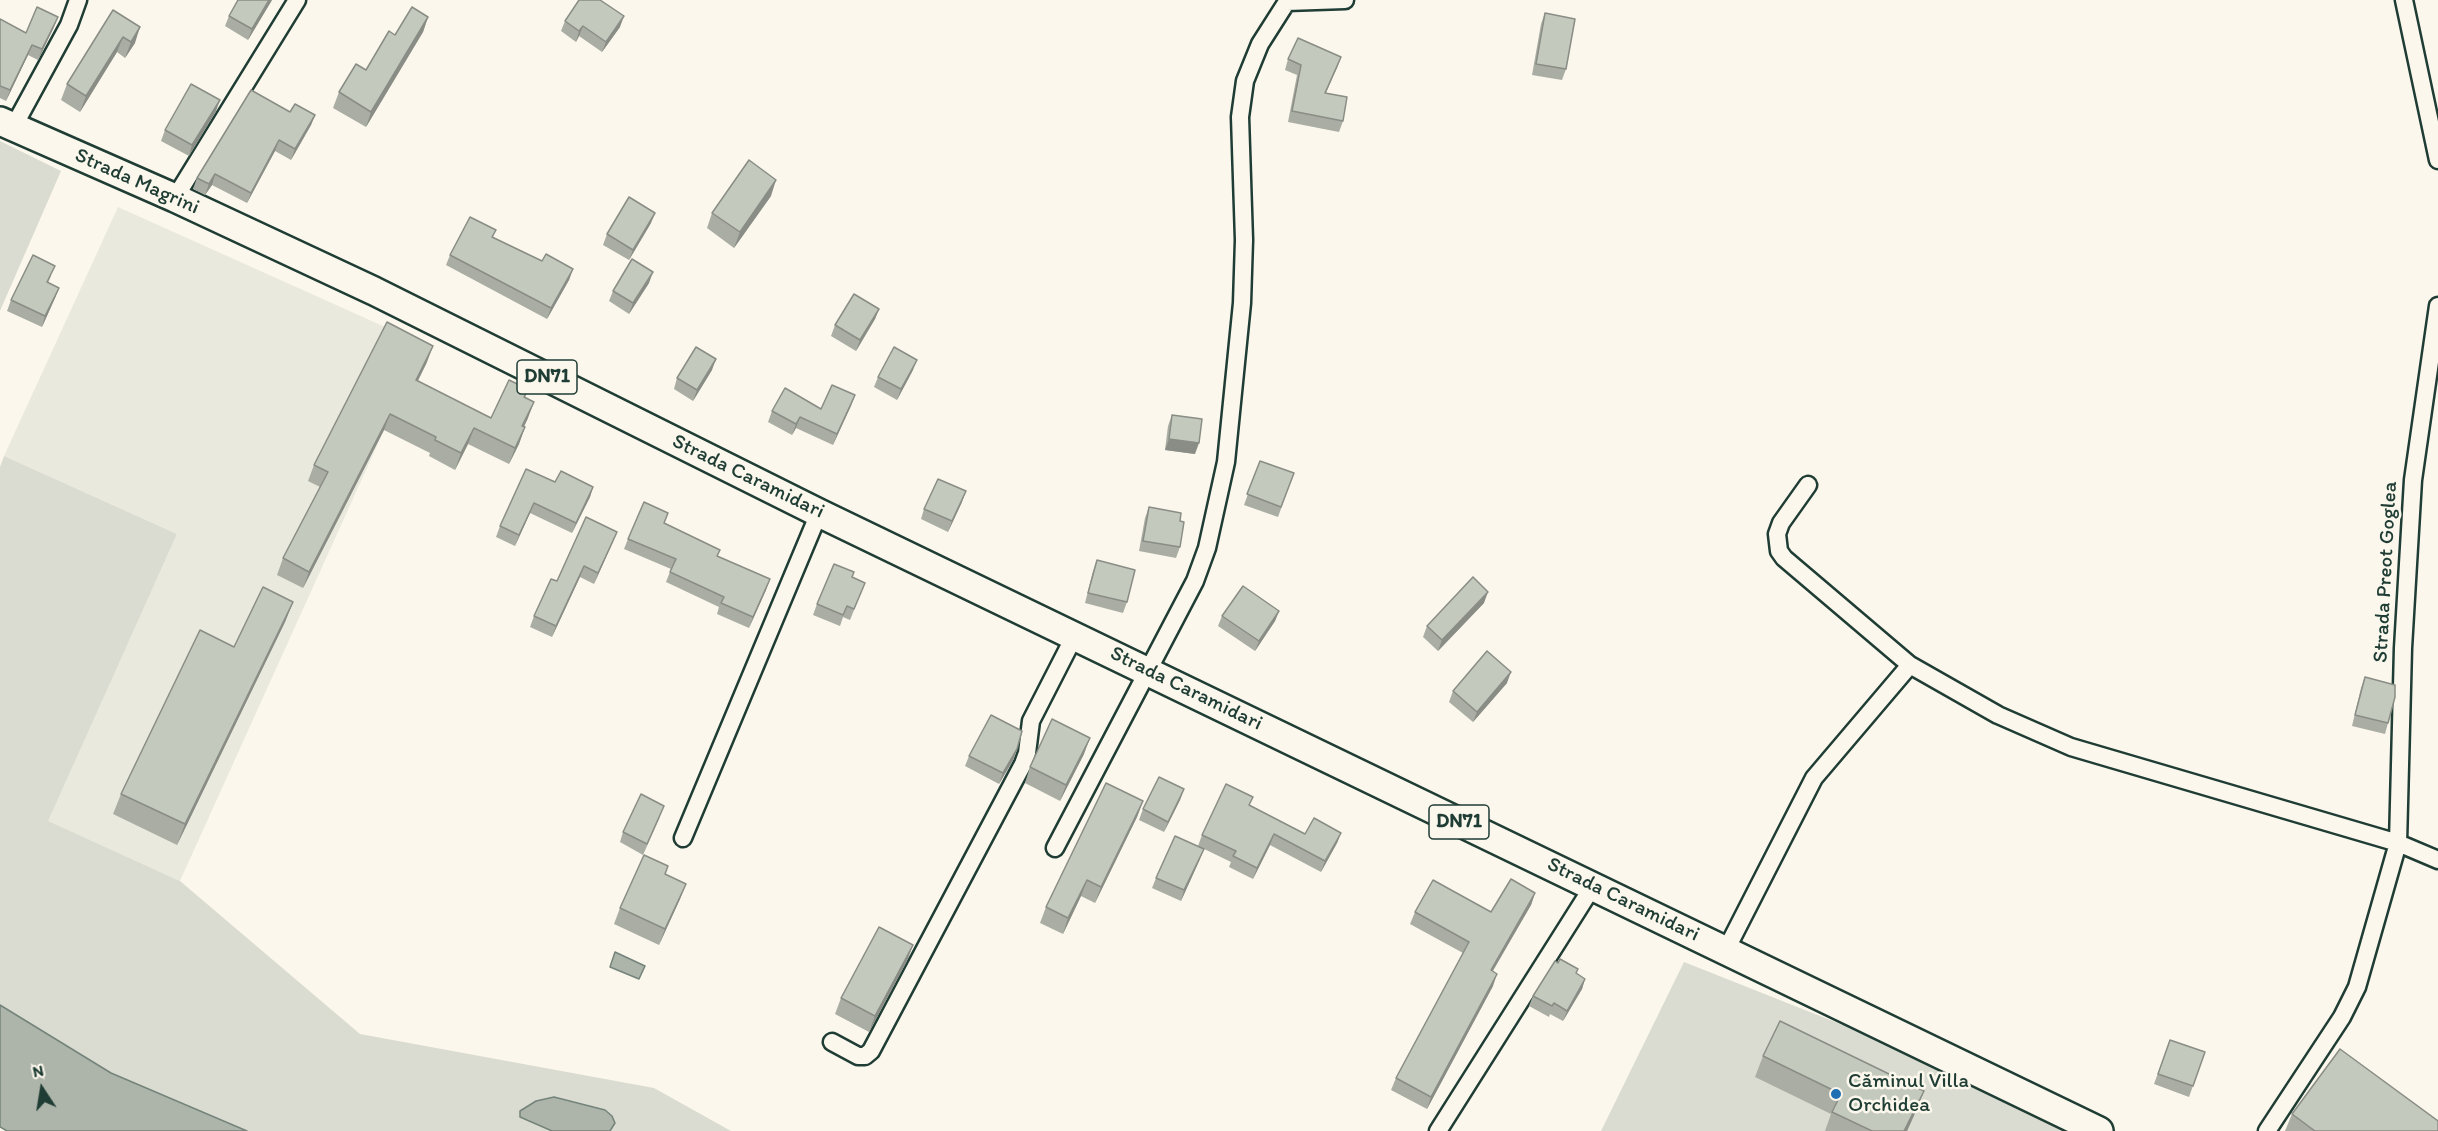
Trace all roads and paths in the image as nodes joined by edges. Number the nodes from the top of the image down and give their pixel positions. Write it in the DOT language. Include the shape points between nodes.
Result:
graph roads {
  1 [pos="78,0"];
  2 [pos="297,0"];
  3 [pos="1345,0"];
  4 [pos="2404,0"];
  5 [pos="1288,1"];
  6 [pos="7,124"];
  7 [pos="2438,160"];
  8 [pos="175,198"];
  9 [pos="274,244"];
  10 [pos="2438,306"];
  11 [pos="1808,485"];
  12 [pos="819,513"];
  13 [pos="1075,635"];
  14 [pos="1910,665"];
  15 [pos="1148,671"];
  16 [pos="684,838"];
  17 [pos="2398,843"];
  18 [pos="1055,848"];
  19 [pos="2438,860"];
  20 [pos="1593,886"];
  21 [pos="1726,950"];
  22 [pos="832,1042"];
  23 [pos="1438,1131"];
  24 [pos="2099,1131"];
  25 [pos="2267,1131"];
  1 -- 6 [label="street" via="69,25"];
  2 -- 8 [label="street"];
  3 -- 5 [label="street"];
  4 -- 7 [label="street"];
  5 -- 15 [label="street" via="1260,45 1243,90 1242,303 1227,451 1216,512 1195,581"];
  6 -- 8 [label="main road, Strada Magrini / DN71"];
  8 -- 9 [label="main road, Strada Magrini / DN71"];
  9 -- 12 [label="main road, Strada Caramidari / DN71"];
  10 -- 17 [label="street, Strada Preot Goglea" via="2412,480"];
  11 -- 14 [label="street" via="1781,524 1777,534 1779,551"];
  12 -- 13 [label="main road, Strada Caramidari / DN71"];
  12 -- 16 [label="street"];
  13 -- 15 [label="main road, Strada Caramidari / DN71"];
  13 -- 22 [label="street" via="1032,721 1023,764 877,1041 865,1056"];
  14 -- 17 [label="street" via="1998,715 2072,747"];
  14 -- 21 [label="street" via="1814,778"];
  15 -- 18 [label="street"];
  15 -- 20 [label="main road, Strada Caramidari / DN71"];
  17 -- 19 [label="street"];
  17 -- 25 [label="street, Strada Preot Goglea" via="2357,987 2342,1017"];
  20 -- 21 [label="main road, Strada Caramidari / DN71"];
  20 -- 23 [label="street"];
  21 -- 24 [label="main road, Strada Caramidari / DN71"];
}
